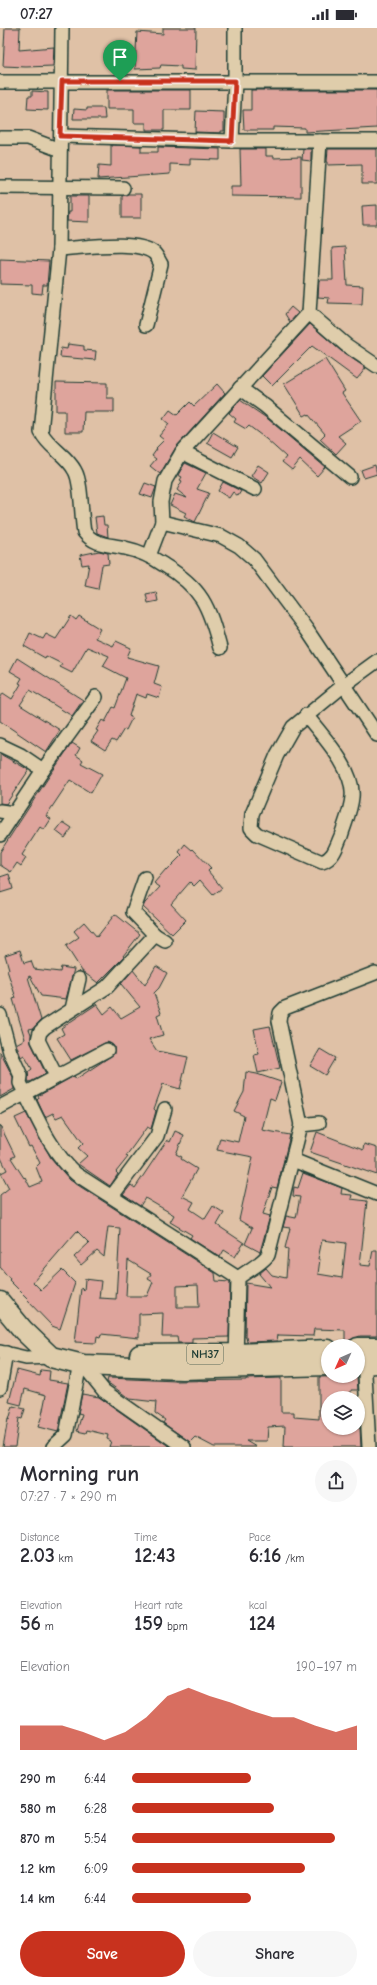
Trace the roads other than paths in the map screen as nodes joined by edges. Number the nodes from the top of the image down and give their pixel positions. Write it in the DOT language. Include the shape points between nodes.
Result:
graph roads {
  1 [pos="62,28"];
  2 [pos="235,28"];
  3 [pos="62,81"];
  4 [pos="235,81"];
  5 [pos="0,82"];
  6 [pos="377,82"];
  7 [pos="60,136"];
  8 [pos="0,138"];
  9 [pos="232,141"];
  10 [pos="320,141"];
  11 [pos="377,141"];
  12 [pos="60,150"];
  13 [pos="59,186"];
  14 [pos="0,187"];
  15 [pos="123,188"];
  16 [pos="59,249"];
  17 [pos="309,313"];
  18 [pos="146,325"];
  19 [pos="377,366"];
  20 [pos="240,388"];
  21 [pos="182,452"];
  22 [pos="350,477"];
  23 [pos="255,489"];
  24 [pos="162,522"];
  25 [pos="149,556"];
  26 [pos="220,648"];
  27 [pos="377,661"];
  28 [pos="344,685"];
  29 [pos="96,697"];
  30 [pos="306,715"];
  31 [pos="377,735"];
  32 [pos="0,745"];
  33 [pos="43,770"];
  34 [pos="0,811"];
  35 [pos="14,813"];
  36 [pos="0,835"];
  37 [pos="145,878"];
  38 [pos="375,973"];
  39 [pos="79,979"];
  40 [pos="72,1009"];
  41 [pos="0,1015"];
  42 [pos="107,1050"];
  43 [pos="56,1076"];
  44 [pos="25,1092"];
  45 [pos="0,1107"];
  46 [pos="165,1109"];
  47 [pos="319,1123"];
  48 [pos="301,1125"];
  49 [pos="293,1160"];
  50 [pos="377,1194"];
  51 [pos="112,1196"];
  52 [pos="238,1278"];
  53 [pos="0,1302"];
  54 [pos="321,1351"];
  55 [pos="3,1352"];
  56 [pos="366,1356"];
  57 [pos="51,1357"];
  58 [pos="236,1361"];
  59 [pos="82,1364"];
  60 [pos="321,1365"];
  61 [pos="0,1388"];
  62 [pos="53,1447"];
  63 [pos="184,1447"];
  64 [pos="369,1447"];
  1 -- 3 [label="street"];
  2 -- 4 [label="street"];
  3 -- 4 [label="street"];
  3 -- 5 [label="street"];
  3 -- 7 [label="street"];
  4 -- 6 [label="street"];
  4 -- 9 [label="street"];
  7 -- 9 [label="street"];
  7 -- 12 [label="street"];
  8 -- 12 [label="street" via="28,138"];
  9 -- 10 [label="street"];
  10 -- 11 [label="street"];
  10 -- 17 [label="street"];
  12 -- 13 [label="street"];
  13 -- 14 [label="street"];
  13 -- 15 [label="street"];
  13 -- 16 [label="street"];
  16 -- 18 [label="street" via="124,246 141,247 155,254 161,264"];
  16 -- 25 [label="street" via="41,432 45,441 71,464 76,472 84,532 89,538 97,544 126,548"];
  17 -- 19 [label="street" via="346,345"];
  17 -- 20 [label="street"];
  20 -- 21 [label="street"];
  20 -- 22 [label="street"];
  21 -- 23 [label="street"];
  21 -- 24 [label="street" via="165,481 161,502"];
  24 -- 25 [label="street"];
  24 -- 28 [label="street" via="221,536 239,546 254,559"];
  25 -- 26 [label="street" via="180,575 198,592 212,616"];
  27 -- 28 [label="street"];
  28 -- 30 [label="street"];
  28 -- 31 [label="street"];
  29 -- 33 [label="street"];
  30 -- 30 [label="street" via="347,773 352,796 347,819 333,854 329,860 322,862 264,838 252,828 252,814 277,755 293,728"];
  32 -- 33 [label="street"];
  33 -- 35 [label="street"];
  34 -- 35 [label="street"];
  35 -- 36 [label="street"];
  37 -- 40 [label="street" via="133,912 160,938 107,987"];
  38 -- 48 [label="street" via="285,1008 280,1013 279,1021"];
  39 -- 40 [label="street"];
  40 -- 43 [label="street" via="40,1032 38,1040"];
  41 -- 44 [label="street"];
  42 -- 43 [label="street"];
  43 -- 44 [label="street"];
  44 -- 45 [label="street"];
  44 -- 51 [label="street" via="61,1160 76,1174"];
  46 -- 51 [label="street" via="157,1136"];
  47 -- 48 [label="street"];
  48 -- 49 [label="street"];
  49 -- 50 [label="street"];
  49 -- 52 [label="street" via="268,1255"];
  51 -- 52 [label="street"];
  52 -- 58 [label="street"];
  53 -- 57 [label="highway" via="23,1330"];
  54 -- 58 [label="highway, NH37"];
  55 -- 57 [label="street" via="26,1358"];
  55 -- 61 [label="street"];
  56 -- 64 [label="street"];
  57 -- 59 [label="highway, NH37"];
  58 -- 59 [label="highway, NH37" via="182,1368"];
  58 -- 60 [label="highway, NH37"];
  59 -- 62 [label="street" via="66,1435"];
  59 -- 63 [label="street" via="104,1391"];
}
